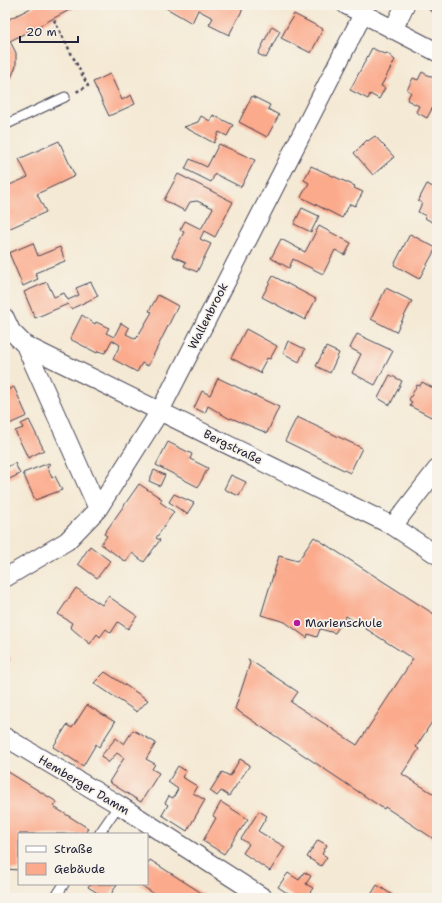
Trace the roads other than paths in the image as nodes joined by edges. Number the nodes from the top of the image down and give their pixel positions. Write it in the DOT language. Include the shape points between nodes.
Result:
graph roads {
  1 [pos="346,5"];
  2 [pos="405,5"];
  3 [pos="363,14"];
  4 [pos="393,30"];
  5 [pos="437,52"];
  6 [pos="65,97"];
  7 [pos="5,125"];
  8 [pos="5,318"];
  9 [pos="25,345"];
  10 [pos="160,411"];
  11 [pos="437,469"];
  12 [pos="98,509"];
  13 [pos="393,526"];
  14 [pos="437,555"];
  15 [pos="5,578"];
  16 [pos="5,737"];
  17 [pos="119,805"];
  18 [pos="100,833"];
  19 [pos="63,885"];
  20 [pos="55,898"];
  21 [pos="264,898"];
  1 -- 3 [label="street"];
  2 -- 4 [label="street"];
  3 -- 4 [label="street"];
  3 -- 10 [label="street, Wallenbrook"];
  4 -- 5 [label="street"];
  6 -- 7 [label="lane"];
  8 -- 9 [label="street, Bergstraße" via="11,331"];
  9 -- 10 [label="street, Bergstraße"];
  9 -- 12 [label="street, Bergstraße"];
  10 -- 12 [label="street, Wallenbrook"];
  10 -- 13 [label="street, Bergstraße"];
  11 -- 13 [label="street"];
  12 -- 15 [label="street, Wallenbrook" via="67,540"];
  13 -- 14 [label="street, Bergstraße"];
  16 -- 17 [label="street, Hemberger Damm"];
  17 -- 18 [label="lane"];
  17 -- 21 [label="street, Hemberger Damm"];
  19 -- 20 [label="lane"];
}
